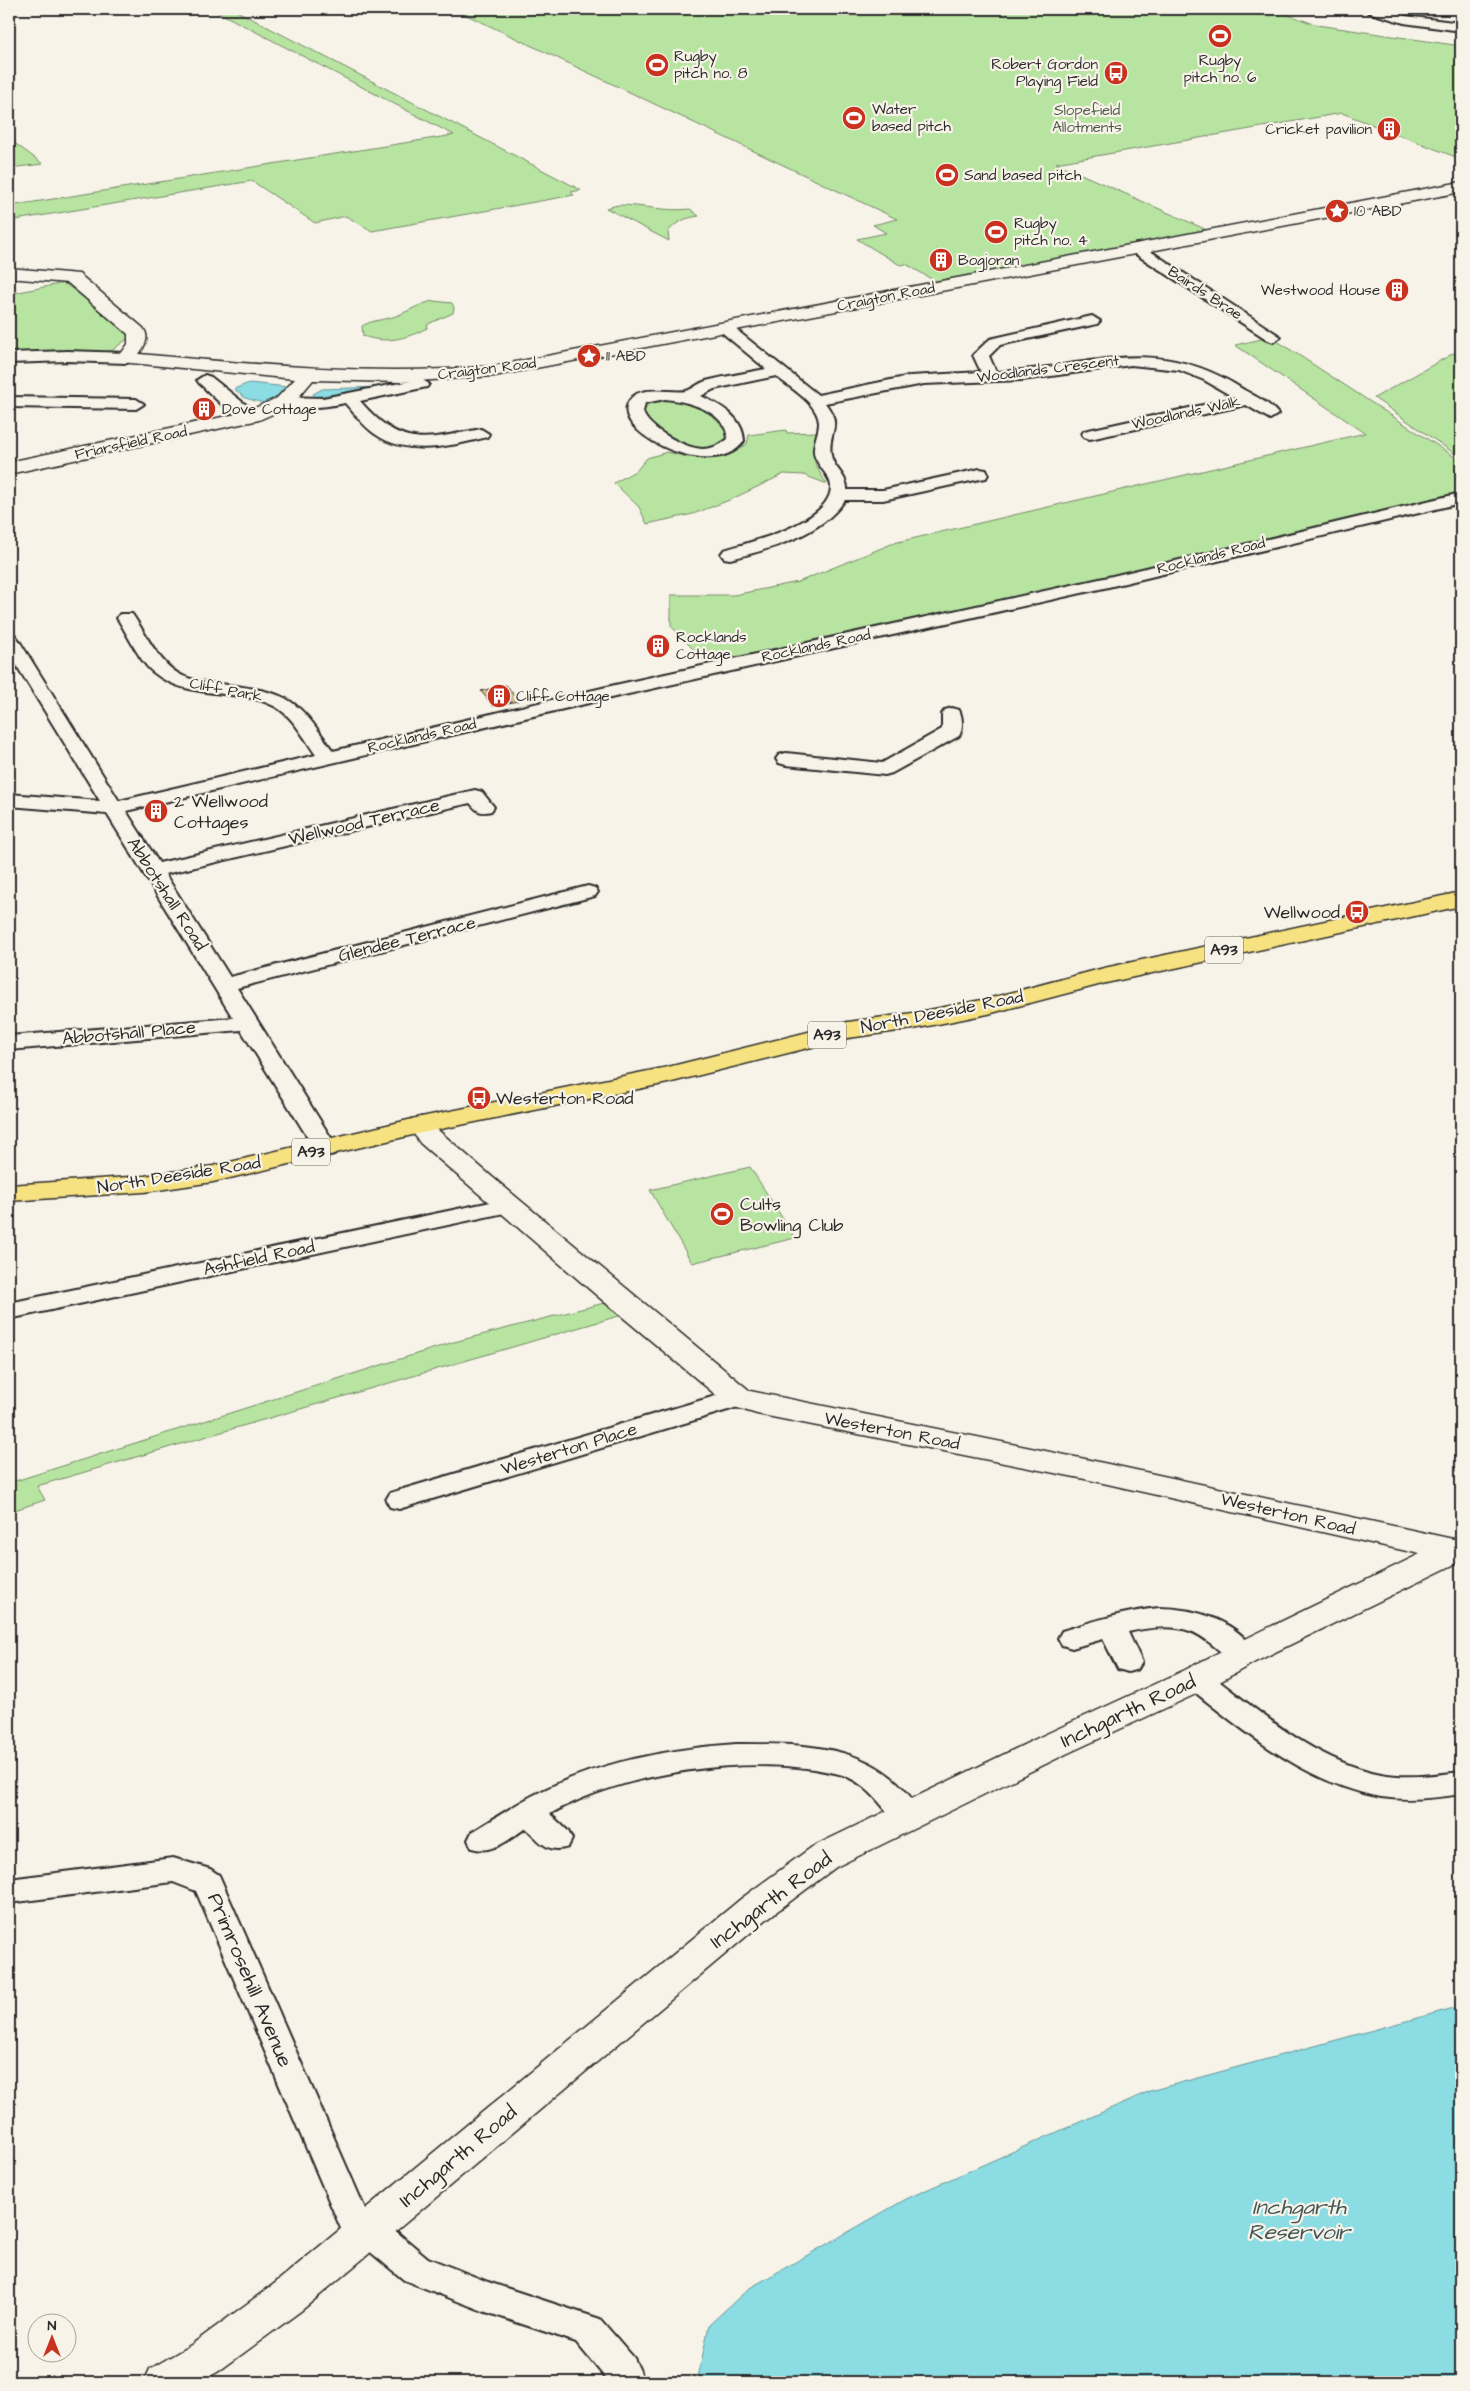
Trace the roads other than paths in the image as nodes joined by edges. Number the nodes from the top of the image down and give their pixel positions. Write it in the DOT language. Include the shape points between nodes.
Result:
graph roads {
  1 [pos="1372,9"];
  2 [pos="1461,27"];
  3 [pos="1461,187"];
  4 [pos="1136,248"];
  5 [pos="9,273"];
  6 [pos="1092,321"];
  7 [pos="724,328"];
  8 [pos="1273,337"];
  9 [pos="9,358"];
  10 [pos="127,358"];
  11 [pos="779,371"];
  12 [pos="307,376"];
  13 [pos="991,377"];
  14 [pos="421,384"];
  15 [pos="217,385"];
  16 [pos="688,396"];
  17 [pos="350,399"];
  18 [pos="815,400"];
  19 [pos="1248,400"];
  20 [pos="126,401"];
  21 [pos="9,402"];
  22 [pos="284,402"];
  23 [pos="1270,414"];
  24 [pos="252,416"];
  25 [pos="1109,416"];
  26 [pos="1124,427"];
  27 [pos="481,434"];
  28 [pos="1090,434"];
  29 [pos="9,468"];
  30 [pos="980,474"];
  31 [pos="838,495"];
  32 [pos="1461,498"];
  33 [pos="730,554"];
  34 [pos="126,618"];
  35 [pos="9,640"];
  36 [pos="952,714"];
  37 [pos="328,758"];
  38 [pos="786,759"];
  39 [pos="9,800"];
  40 [pos="484,807"];
  41 [pos="113,808"];
  42 [pos="152,871"];
  43 [pos="588,892"];
  44 [pos="1461,899"];
  45 [pos="225,986"];
  46 [pos="248,1023"];
  47 [pos="9,1043"];
  48 [pos="421,1125"];
  49 [pos="326,1149"];
  50 [pos="9,1193"];
  51 [pos="510,1205"];
  52 [pos="9,1311"];
  53 [pos="739,1398"];
  54 [pos="399,1500"];
  55 [pos="1458,1550"];
  56 [pos="1111,1627"];
  57 [pos="1072,1638"];
  58 [pos="1243,1654"];
  59 [pos="1128,1662"];
  60 [pos="1197,1679"];
  61 [pos="1461,1783"];
  62 [pos="530,1813"];
  63 [pos="907,1815"];
  64 [pos="557,1839"];
  65 [pos="483,1840"];
  66 [pos="9,1891"];
  67 [pos="365,2232"];
  68 [pos="164,2382"];
  69 [pos="627,2382"];
  1 -- 2 [label="street" via="1404,19"];
  3 -- 4 [label="street, Craigton Road"];
  4 -- 7 [label="street, Craigton Road"];
  4 -- 8 [label="street, Bairds Brae"];
  5 -- 10 [label="street" via="73,278 137,332 137,344"];
  6 -- 13 [label="street" via="1053,323 995,342 981,355"];
  7 -- 11 [label="street"];
  7 -- 12 [label="street, Craigton Road" via="494,372 411,377"];
  9 -- 10 [label="street"];
  10 -- 12 [label="street, Craigton Road"];
  11 -- 16 [label="street" via="709,385"];
  11 -- 18 [label="street"];
  12 -- 22 [label="street, Craigton Road"];
  13 -- 18 [label="street, Woodlands Crescent" via="910,381"];
  13 -- 19 [label="street, Woodlands Crescent" via="1024,375 1096,362 1139,360 1170,363 1201,372"];
  14 -- 17 [label="street, Craigton Road"];
  15 -- 24 [label="street" via="239,409"];
  16 -- 16 [label="street" via="649,396 635,405 635,416 658,438 686,451 718,451 736,442 734,429 725,419 703,402"];
  17 -- 22 [label="street, Craigton Road" via="310,404"];
  17 -- 27 [label="street" via="387,436 454,446"];
  18 -- 31 [label="street" via="824,410 828,423 823,456 838,481"];
  19 -- 23 [label="street, Woodlands Crescent"];
  19 -- 26 [label="street, Woodlands Walk"];
  20 -- 21 [label="street"];
  22 -- 24 [label="street, Craigton Road"];
  24 -- 29 [label="street, Friarsfield Road"];
  25 -- 26 [label="street, Woodlands Walk"];
  26 -- 28 [label="street, Woodlands Walk"];
  30 -- 31 [label="street" via="883,494"];
  31 -- 33 [label="street" via="823,514 793,534"];
  32 -- 37 [label="street, Rocklands Road" via="1104,583"];
  34 -- 37 [label="street, Cliff Park" via="158,666 177,680 256,694 281,702 298,715"];
  35 -- 41 [label="street, Abbotshall Road"];
  36 -- 38 [label="street" via="952,732 885,769"];
  37 -- 41 [label="street, Rocklands Road"];
  39 -- 41 [label="street, Rocklands Road"];
  40 -- 42 [label="street, Wellwood Terrace" via="476,796"];
  41 -- 42 [label="street, Abbotshall Road"];
  42 -- 45 [label="street, Abbotshall Road"];
  43 -- 45 [label="street, Glendee Terrace"];
  44 -- 48 [label="main road, North Deeside Road / A93" via="1104,976 988,1006 848,1030 668,1075"];
  45 -- 46 [label="street, Abbotshall Road"];
  46 -- 47 [label="street, Abbotshall Place"];
  46 -- 49 [label="street, Abbotshall Road"];
  48 -- 49 [label="main road, North Deeside Road / A93"];
  48 -- 51 [label="street, Westerton Road" via="429,1137"];
  49 -- 50 [label="main road, North Deeside Road / A93" via="213,1174 144,1184"];
  51 -- 52 [label="street, Ashfield Road"];
  51 -- 53 [label="street, Westerton Road"];
  53 -- 54 [label="street, Westerton Place"];
  53 -- 55 [label="street, Westerton Road" via="1085,1468"];
  55 -- 58 [label="street, Inchgarth Road"];
  56 -- 57 [label="street"];
  56 -- 58 [label="street" via="1161,1618 1192,1620 1213,1628"];
  56 -- 59 [label="street"];
  58 -- 60 [label="street, Inchgarth Road"];
  60 -- 61 [label="street" via="1290,1749 1330,1772 1395,1789 1431,1789"];
  60 -- 63 [label="street, Inchgarth Road"];
  62 -- 63 [label="street" via="563,1793 636,1769 675,1761 763,1754 825,1759 851,1766 882,1786"];
  62 -- 64 [label="street"];
  62 -- 65 [label="street"];
  63 -- 67 [label="street, Inchgarth Road" via="824,1857 755,1908"];
  66 -- 67 [label="street, Primrosehill Avenue" via="173,1870 200,1877 208,1883 358,2228"];
  67 -- 68 [label="street, Inchgarth Road" via="288,2297 205,2358"];
  67 -- 69 [label="street" via="380,2239 416,2270 588,2330 622,2369"];
}
